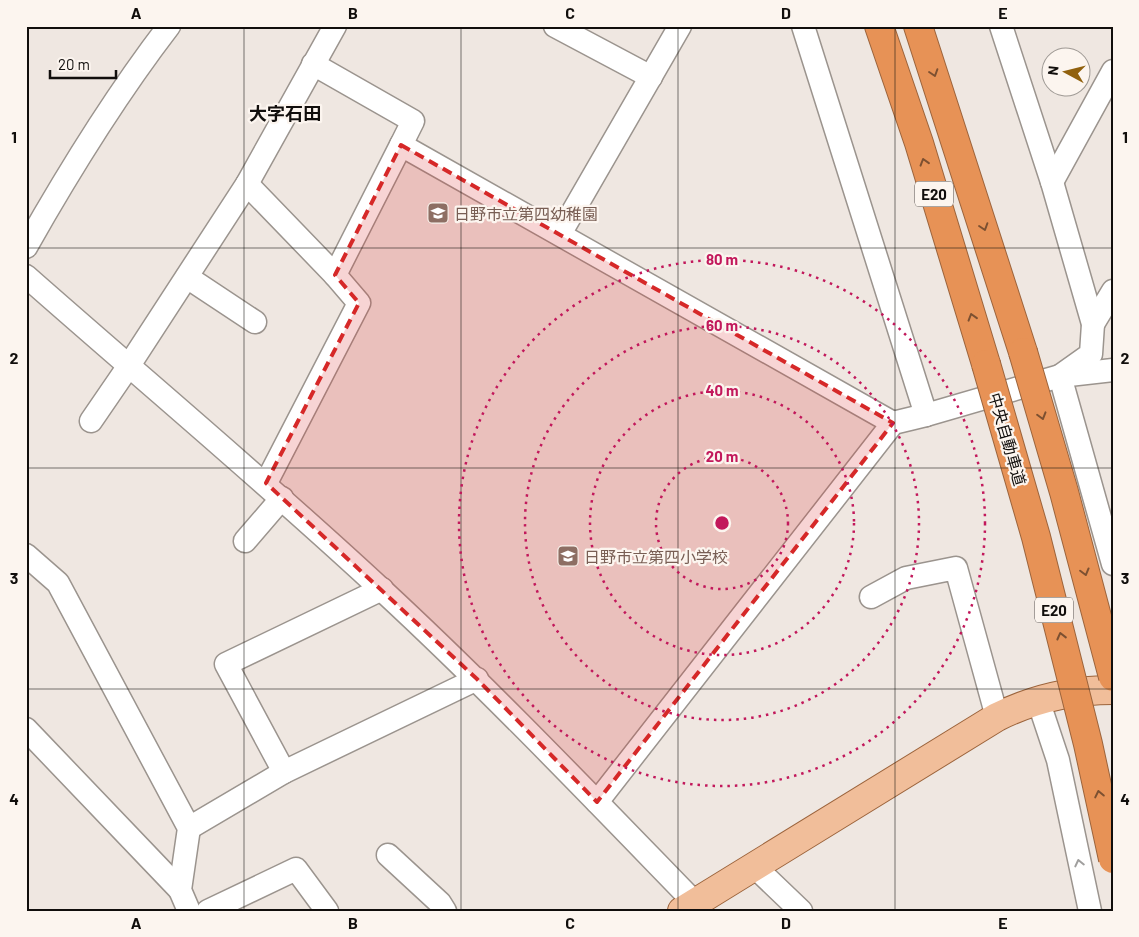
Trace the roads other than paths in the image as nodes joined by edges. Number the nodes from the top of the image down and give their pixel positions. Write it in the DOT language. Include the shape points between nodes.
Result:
graph roads {
  1 [pos="169,26"];
  2 [pos="335,26"];
  3 [pos="555,26"];
  4 [pos="680,26"];
  5 [pos="803,26"];
  6 [pos="879,26"];
  7 [pos="918,26"];
  8 [pos="1001,26"];
  9 [pos="313,64"];
  10 [pos="1113,71"];
  11 [pos="651,77"];
  12 [pos="401,145"];
  13 [pos="1052,182"];
  14 [pos="247,184"];
  15 [pos="560,234"];
  16 [pos="26,247"];
  17 [pos="335,275"];
  18 [pos="26,276"];
  19 [pos="186,277"];
  20 [pos="1113,291"];
  21 [pos="255,322"];
  22 [pos="1093,324"];
  23 [pos="128,366"];
  24 [pos="1113,370"];
  25 [pos="1060,376"];
  26 [pos="926,415"];
  27 [pos="91,421"];
  28 [pos="893,423"];
  29 [pos="274,490"];
  30 [pos="245,541"];
  31 [pos="26,555"];
  32 [pos="1113,564"];
  33 [pos="382,589"];
  34 [pos="871,597"];
  35 [pos="1113,677"];
  36 [pos="477,680"];
  37 [pos="1113,690"];
  38 [pos="1038,700"];
  39 [pos="997,717"];
  40 [pos="26,729"];
  41 [pos="284,772"];
  42 [pos="597,802"];
  43 [pos="189,828"];
  44 [pos="388,855"];
  45 [pos="1113,859"];
  46 [pos="755,867"];
  47 [pos="180,890"];
  48 [pos="688,907"];
  49 [pos="189,911"];
  50 [pos="208,911"];
  51 [pos="327,911"];
  52 [pos="445,911"];
  53 [pos="801,911"];
  54 [pos="1090,911"];
  1 -- 16 [label="street" via="56,195"];
  2 -- 9 [label="street"];
  3 -- 11 [label="street"];
  4 -- 11 [label="street"];
  5 -- 26 [label="street"];
  45 -- 6 [label="highway, 中央自動車道 / E20, one-way, bridge" via="1036,537 919,143"];
  7 -- 35 [label="highway, E20, one-way, bridge" via="1023,352"];
  8 -- 13 [label="street"];
  9 -- 12 [label="street" via="414,122"];
  9 -- 14 [label="street"];
  10 -- 13 [label="street"];
  11 -- 15 [label="street"];
  12 -- 15 [label="street"];
  12 -- 17 [label="street"];
  13 -- 22 [label="street"];
  14 -- 17 [label="street"];
  14 -- 19 [label="street"];
  15 -- 28 [label="street"];
  17 -- 29 [label="street" via="359,303"];
  18 -- 23 [label="street"];
  19 -- 21 [label="street"];
  19 -- 23 [label="street"];
  20 -- 22 [label="street"];
  22 -- 25 [label="street" via="1091,354"];
  23 -- 27 [label="street"];
  23 -- 29 [label="street"];
  24 -- 25 [label="street"];
  25 -- 26 [label="street"];
  25 -- 32 [label="street"];
  26 -- 28 [label="street"];
  28 -- 42 [label="street"];
  29 -- 30 [label="street"];
  29 -- 33 [label="street"];
  31 -- 43 [label="street" via="58,583"];
  33 -- 36 [label="street"];
  33 -- 41 [label="street" via="226,664"];
  34 -- 39 [label="street" via="906,578 956,568"];
  36 -- 41 [label="street"];
  36 -- 42 [label="street"];
  37 -- 38 [label="main road" via="1092,690"];
  38 -- 39 [label="main road"];
  54 -- 38 [label="street, one-way" via="1058,760"];
  39 -- 46 [label="main road"];
  40 -- 47 [label="street"];
  41 -- 43 [label="street"];
  42 -- 48 [label="street"];
  43 -- 47 [label="street"];
  44 -- 52 [label="street"];
  46 -- 48 [label="main road"];
  46 -- 53 [label="street"];
  47 -- 49 [label="street"];
  50 -- 51 [label="street" via="296,868"];
}
